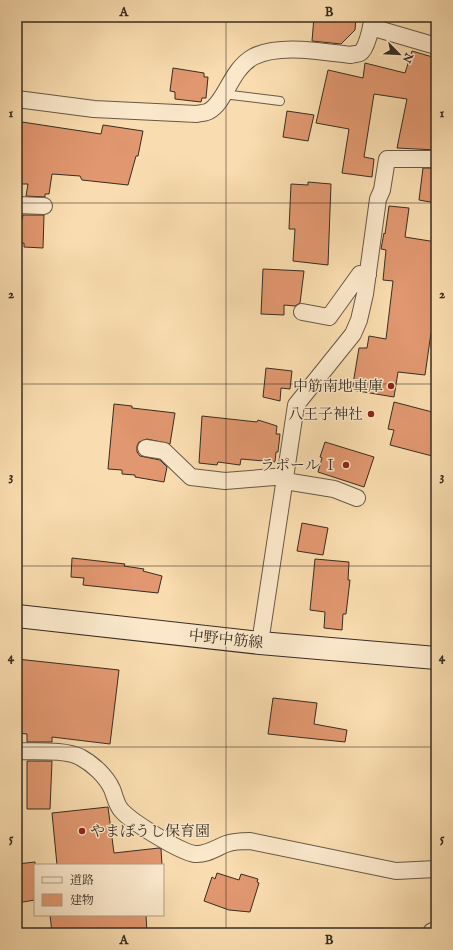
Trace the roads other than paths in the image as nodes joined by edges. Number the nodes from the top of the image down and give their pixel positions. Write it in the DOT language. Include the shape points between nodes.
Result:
graph roads {
  1 [pos="372,22"];
  2 [pos="436,46"];
  3 [pos="222,94"];
  4 [pos="17,98"];
  5 [pos="280,101"];
  6 [pos="436,159"];
  7 [pos="17,205"];
  8 [pos="44,206"];
  9 [pos="368,275"];
  10 [pos="302,312"];
  11 [pos="146,448"];
  12 [pos="285,478"];
  13 [pos="357,498"];
  14 [pos="17,616"];
  15 [pos="260,643"];
  16 [pos="436,658"];
  17 [pos="17,751"];
  18 [pos="436,869"];
  19 [pos="436,932"];
  20 [pos="433,933"];
  1 -- 2 [label="street"];
  1 -- 3 [label="street" via="364,49 360,53 351,55 287,50 253,57 238,70"];
  3 -- 4 [label="street" via="208,112 197,114 94,109"];
  3 -- 5 [label="lane"];
  6 -- 9 [label="street" via="387,159 378,199"];
  7 -- 8 [label="street"];
  9 -- 10 [label="street" via="360,274 328,317"];
  9 -- 12 [label="street" via="359,320 353,334 296,405"];
  11 -- 12 [label="street" via="164,451 191,478"];
  12 -- 13 [label="street" via="334,489"];
  12 -- 15 [label="street"];
  14 -- 15 [label="main road, 中野中筋線"];
  15 -- 16 [label="main road, 中野中筋線"];
  17 -- 18 [label="street" via="79,757 102,774 122,811 151,833 194,854 213,851 225,844 250,841 396,871"];
  19 -- 20 [label="street"];
}
